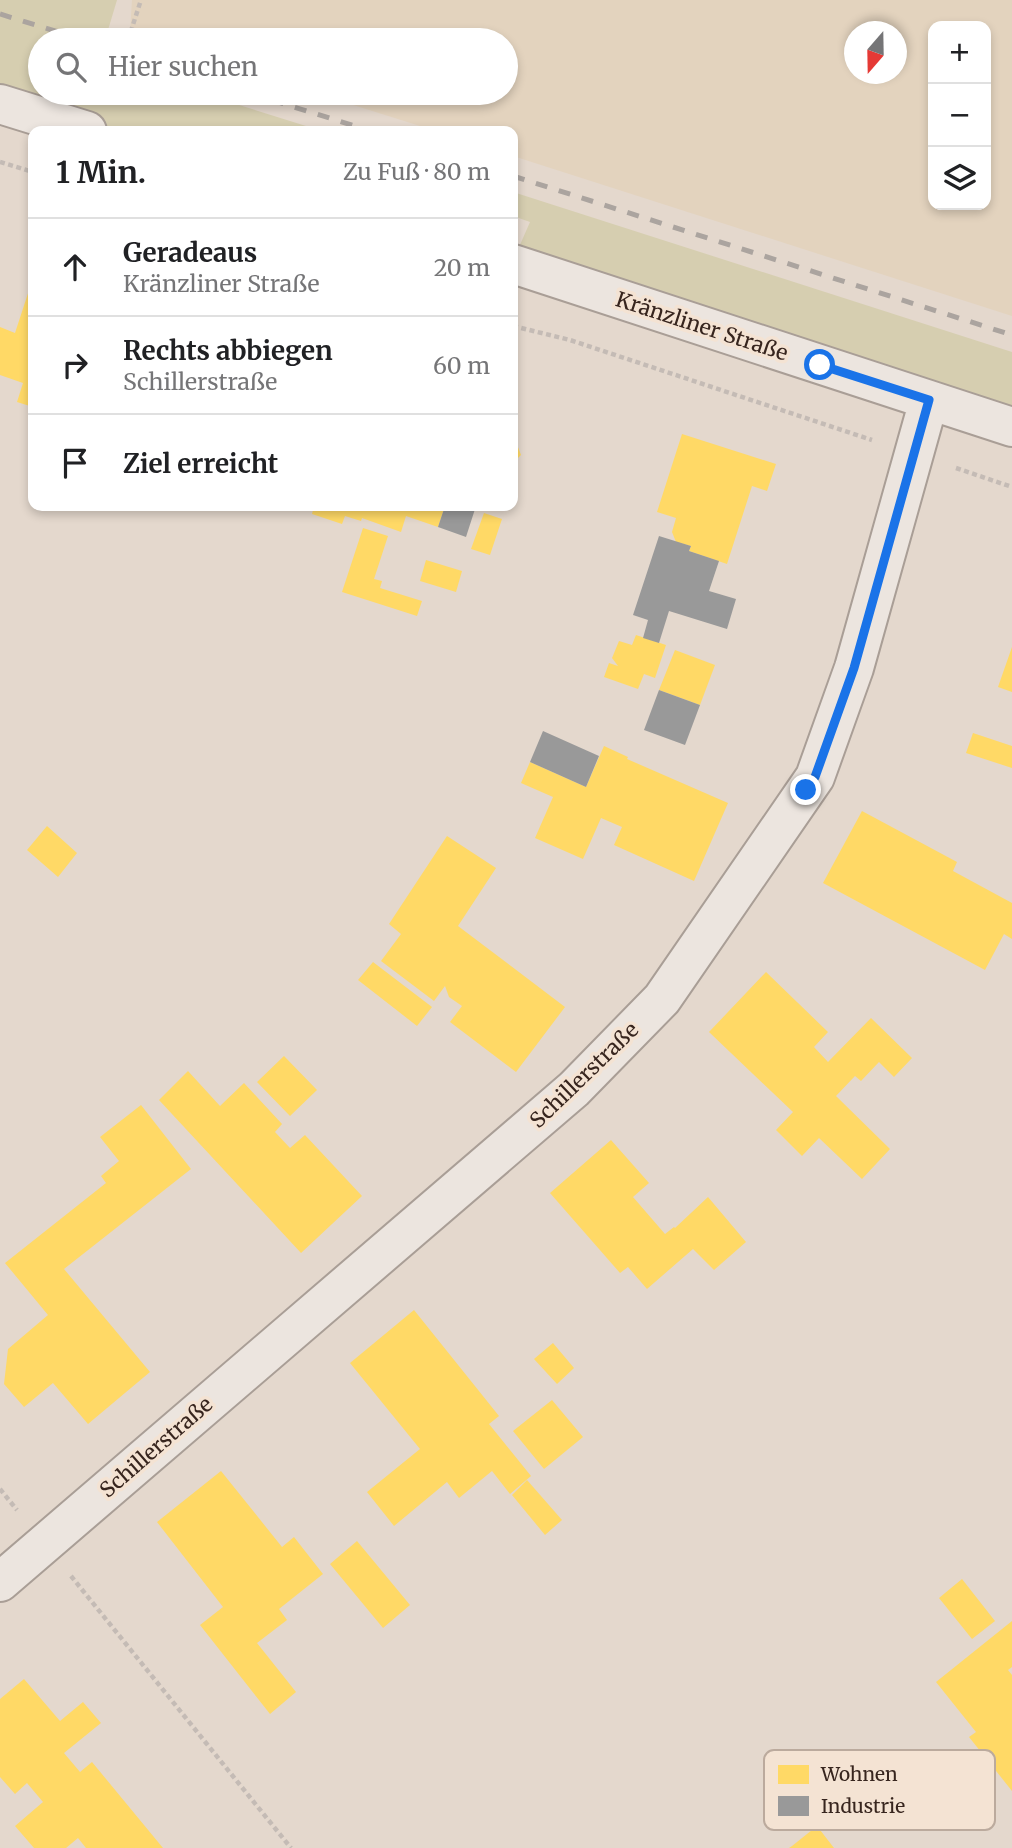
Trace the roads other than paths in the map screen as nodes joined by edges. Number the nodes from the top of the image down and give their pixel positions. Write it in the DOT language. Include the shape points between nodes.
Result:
graph roads {
  1 [pos="0,104"];
  2 [pos="72,126"];
  3 [pos="518,266"];
  4 [pos="929,400"];
  5 [pos="1012,427"];
  6 [pos="0,1582"];
  1 -- 2 [label="street"];
  3 -- 4 [label="street, Kränzliner Straße"];
  4 -- 5 [label="street, Kränzliner Straße"];
  4 -- 6 [label="street, Schillerstraße" via="854,668 815,777 662,999 574,1089"];
}
